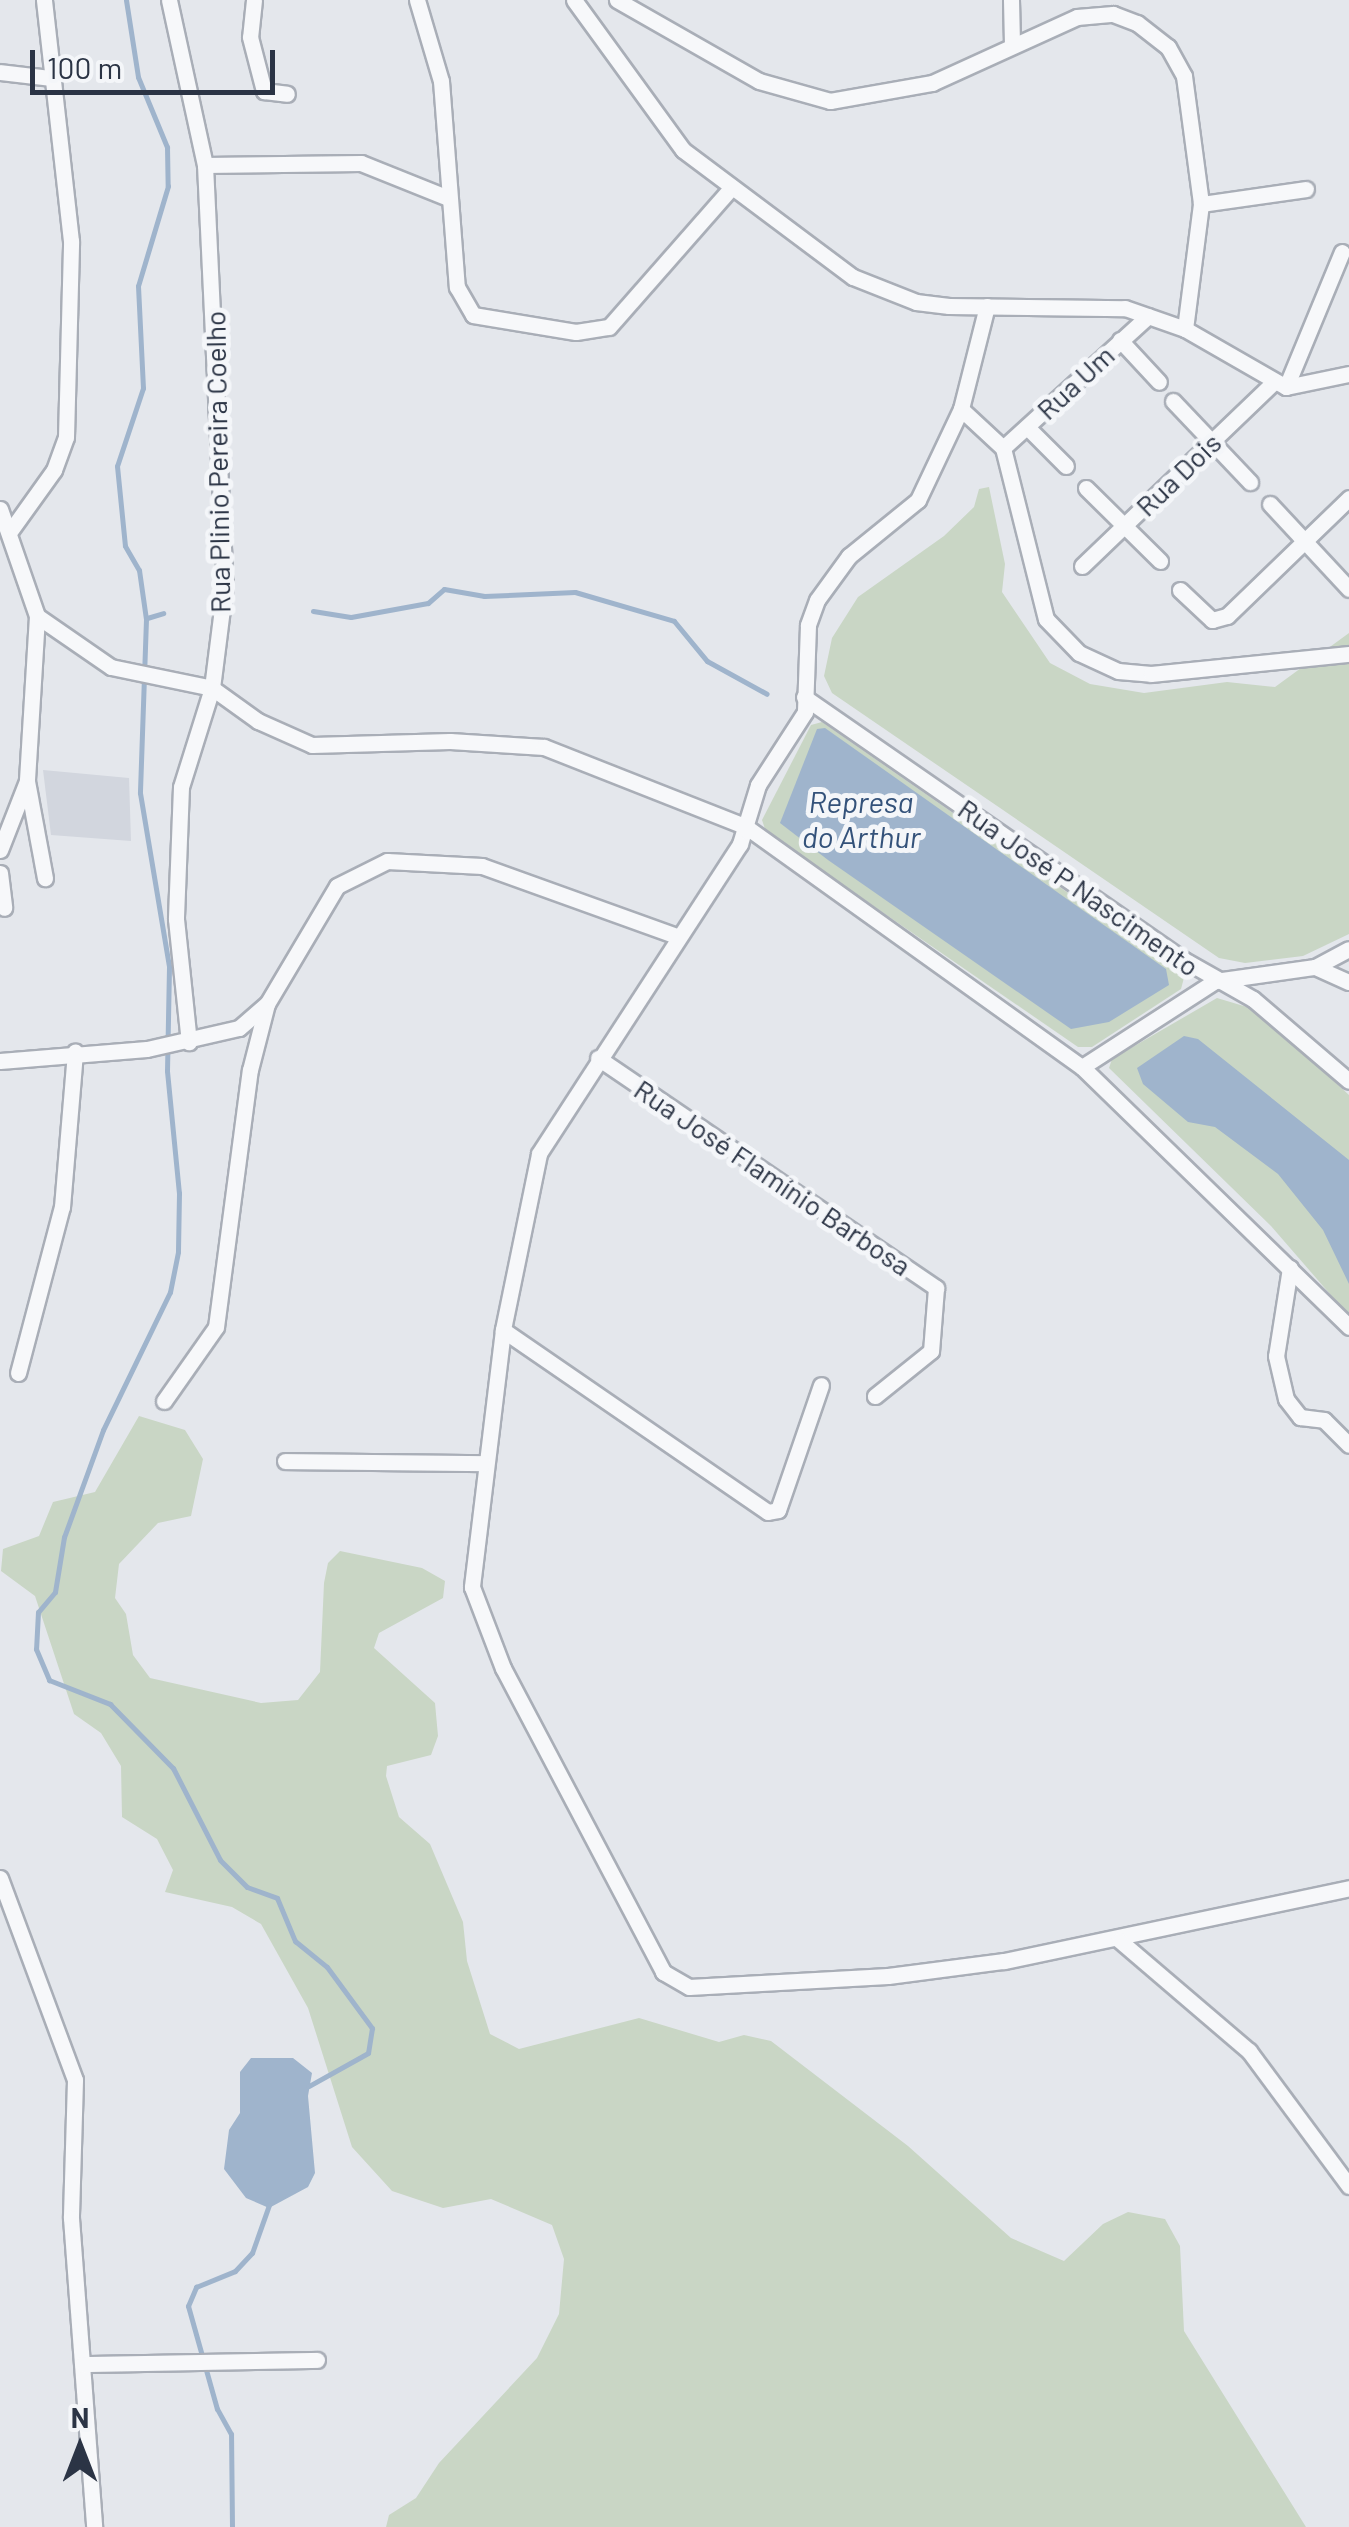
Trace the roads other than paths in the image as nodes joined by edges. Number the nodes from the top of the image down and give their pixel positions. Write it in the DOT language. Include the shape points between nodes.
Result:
graph roads {
  1 [pos="44,0"];
  2 [pos="169,0"];
  3 [pos="254,0"];
  4 [pos="417,0"];
  5 [pos="574,0"];
  6 [pos="617,0"];
  7 [pos="1012,0"];
  8 [pos="1012,44"];
  9 [pos="0,72"];
  10 [pos="52,78"];
  11 [pos="287,94"];
  12 [pos="205,165"];
  13 [pos="732,188"];
  14 [pos="1306,189"];
  15 [pos="446,197"];
  16 [pos="1200,204"];
  17 [pos="1342,252"];
  18 [pos="986,306"];
  19 [pos="1148,316"];
  20 [pos="1185,329"];
  21 [pos="1120,340"];
  22 [pos="1349,374"];
  23 [pos="1159,382"];
  24 [pos="1280,385"];
  25 [pos="1173,400"];
  26 [pos="960,409"];
  27 [pos="1027,427"];
  28 [pos="1212,440"];
  29 [pos="1003,448"];
  30 [pos="1066,466"];
  31 [pos="1250,482"];
  32 [pos="1086,488"];
  33 [pos="1349,498"];
  34 [pos="1270,504"];
  35 [pos="0,509"];
  36 [pos="1124,526"];
  37 [pos="11,530"];
  38 [pos="1303,542"];
  39 [pos="1160,561"];
  40 [pos="1082,566"];
  41 [pos="1180,590"];
  42 [pos="1349,590"];
  43 [pos="37,616"];
  44 [pos="1349,654"];
  45 [pos="212,688"];
  46 [pos="804,704"];
  47 [pos="27,780"];
  48 [pos="745,826"];
  49 [pos="0,850"];
  50 [pos="0,872"];
  51 [pos="45,878"];
  52 [pos="4,908"];
  53 [pos="679,938"];
  54 [pos="1349,949"];
  55 [pos="1315,967"];
  56 [pos="1216,981"];
  57 [pos="1349,982"];
  58 [pos="268,1004"];
  59 [pos="186,1042"];
  60 [pos="75,1052"];
  61 [pos="598,1058"];
  62 [pos="0,1060"];
  63 [pos="1082,1066"];
  64 [pos="1349,1081"];
  65 [pos="1290,1268"];
  66 [pos="1349,1328"];
  67 [pos="503,1330"];
  68 [pos="18,1373"];
  69 [pos="821,1385"];
  70 [pos="874,1396"];
  71 [pos="164,1401"];
  72 [pos="1349,1444"];
  73 [pos="285,1461"];
  74 [pos="483,1464"];
  75 [pos="0,1878"];
  76 [pos="1349,1888"];
  77 [pos="1119,1940"];
  78 [pos="1349,2186"];
  79 [pos="317,2360"];
  80 [pos="83,2364"];
  81 [pos="94,2527"];
  1 -- 10 [label="street"];
  2 -- 12 [label="street, Rua Plinio Pereira Coelho"];
  3 -- 11 [label="street" via="250,36 264,92"];
  4 -- 15 [label="street" via="441,81"];
  5 -- 13 [label="street" via="683,150"];
  6 -- 8 [label="street" via="759,80 830,101 932,83"];
  7 -- 8 [label="street"];
  8 -- 16 [label="street" via="1095,13 1126,18 1151,32 1184,76"];
  9 -- 10 [label="street"];
  10 -- 37 [label="street" via="71,241 66,437 54,470"];
  12 -- 15 [label="street" via="360,163"];
  12 -- 45 [label="street, Rua Plinio Pereira Coelho" via="225,585"];
  13 -- 15 [label="street" via="626,312 594,333 474,315 456,287"];
  13 -- 18 [label="street" via="853,276 916,302"];
  14 -- 16 [label="street"];
  16 -- 20 [label="street"];
  17 -- 24 [label="street"];
  18 -- 19 [label="street" via="1125,308"];
  18 -- 26 [label="street"];
  19 -- 20 [label="street"];
  19 -- 21 [label="street, Rua Um"];
  20 -- 24 [label="street"];
  21 -- 23 [label="street"];
  21 -- 27 [label="street, Rua Um"];
  22 -- 24 [label="street"];
  24 -- 28 [label="street, Rua Dois"];
  25 -- 28 [label="street"];
  26 -- 29 [label="street"];
  26 -- 46 [label="street" via="918,500 826,580 808,624"];
  27 -- 29 [label="street, Rua Um"];
  27 -- 30 [label="street"];
  28 -- 31 [label="street"];
  28 -- 36 [label="street, Rua Dois"];
  29 -- 44 [label="street" via="1046,619 1079,653 1118,671 1150,674"];
  32 -- 36 [label="street"];
  33 -- 38 [label="street"];
  34 -- 38 [label="street"];
  35 -- 37 [label="street"];
  36 -- 39 [label="street"];
  36 -- 40 [label="street, Rua Dois"];
  37 -- 43 [label="street"];
  38 -- 41 [label="street" via="1227,616 1212,620"];
  38 -- 42 [label="street"];
  43 -- 45 [label="street" via="82,652 131,675"];
  43 -- 47 [label="street"];
  45 -- 48 [label="street" via="258,720 312,745 450,741 544,748"];
  45 -- 59 [label="street, Rua Plinio Pereira Coelho" via="181,786 178,826 176,919"];
  46 -- 48 [label="street" via="758,786"];
  46 -- 56 [label="street, Rua José P Nascimento"];
  47 -- 49 [label="street"];
  47 -- 51 [label="street"];
  48 -- 53 [label="street"];
  48 -- 63 [label="street"];
  50 -- 52 [label="street"];
  53 -- 58 [label="street" via="482,866 388,860 354,874 326,898"];
  53 -- 61 [label="street"];
  54 -- 55 [label="street"];
  55 -- 56 [label="street"];
  55 -- 57 [label="street"];
  56 -- 63 [label="street"];
  56 -- 64 [label="street, Rua José P Nascimento" via="1252,998"];
  58 -- 59 [label="street" via="239,1028"];
  58 -- 71 [label="street" via="250,1070 216,1327"];
  59 -- 60 [label="street"];
  60 -- 62 [label="street"];
  60 -- 68 [label="street" via="62,1207"];
  61 -- 67 [label="street" via="545,1142 527,1186"];
  61 -- 70 [label="street, Rua José Flamínio Barbosa" via="936,1288 931,1352"];
  63 -- 65 [label="street"];
  65 -- 66 [label="street"];
  65 -- 72 [label="street" via="1276,1356 1286,1399 1300,1417 1324,1420"];
  67 -- 69 [label="street" via="768,1512 778,1510"];
  67 -- 74 [label="street"];
  73 -- 74 [label="street"];
  74 -- 77 [label="street" via="472,1587 481,1621 663,1972 699,1988 784,1984 1004,1961"];
  75 -- 80 [label="street" via="75,2080 71,2218"];
  76 -- 77 [label="street"];
  77 -- 78 [label="street" via="1249,2051 1302,2114"];
  79 -- 80 [label="street"];
  80 -- 81 [label="street"];
}
